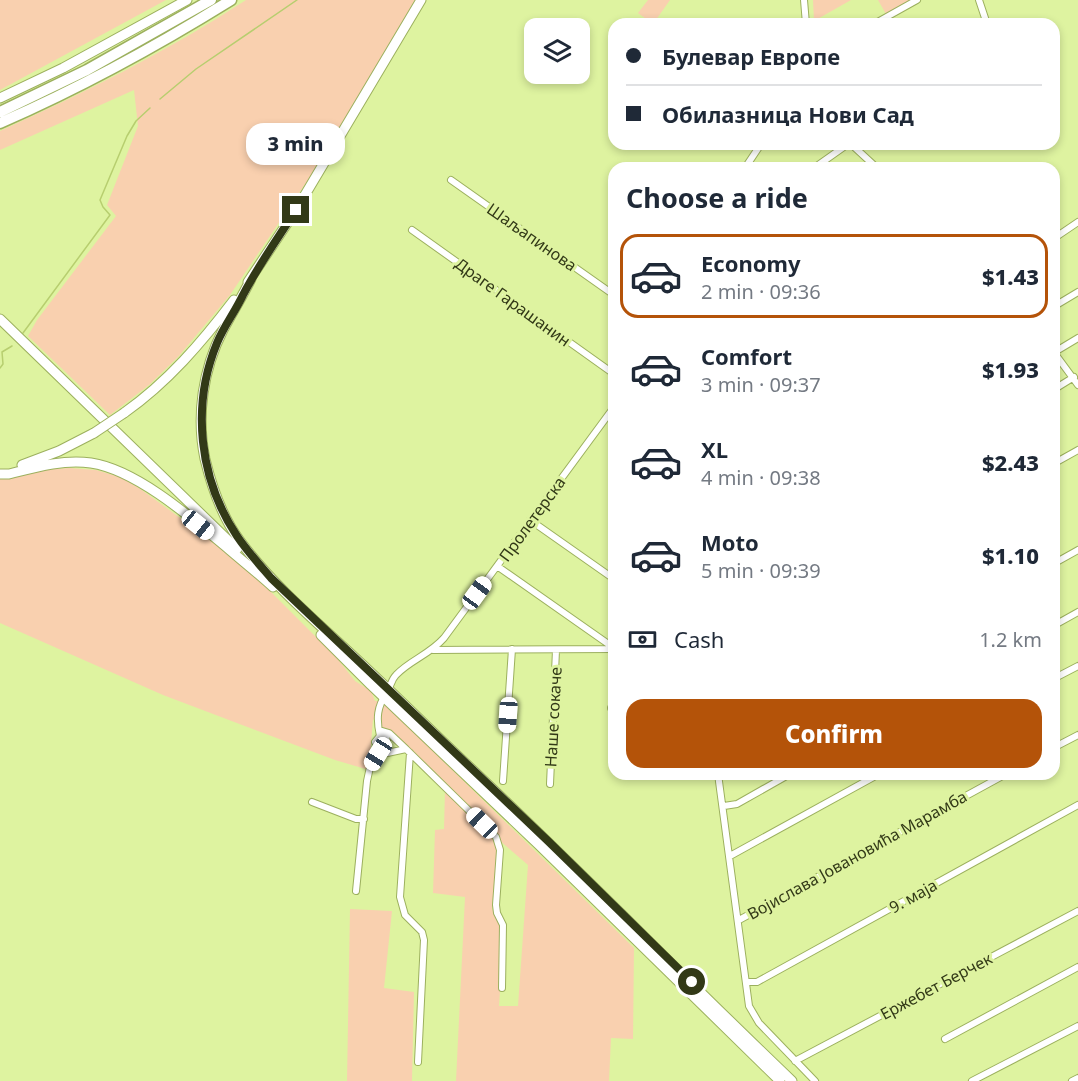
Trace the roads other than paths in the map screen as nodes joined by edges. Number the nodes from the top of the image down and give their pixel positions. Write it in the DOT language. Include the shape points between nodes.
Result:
graph roads {
  1 [pos="182,0"];
  2 [pos="187,0"];
  3 [pos="211,0"];
  4 [pos="231,0"];
  5 [pos="421,0"];
  6 [pos="804,0"];
  7 [pos="917,0"];
  8 [pos="980,3"];
  9 [pos="172,9"];
  10 [pos="806,18"];
  11 [pos="885,18"];
  12 [pos="985,18"];
  13 [pos="0,98"];
  14 [pos="0,112"];
  15 [pos="0,123"];
  16 [pos="840,150"];
  17 [pos="856,150"];
  18 [pos="823,162"];
  19 [pos="870,162"];
  20 [pos="451,180"];
  21 [pos="1078,222"];
  22 [pos="412,230"];
  23 [pos="1060,234"];
  24 [pos="250,279"];
  25 [pos="608,291"];
  26 [pos="1078,292"];
  27 [pos="1060,303"];
  28 [pos="0,319"];
  29 [pos="1078,338"];
  30 [pos="1060,348"];
  31 [pos="1060,360"];
  32 [pos="608,370"];
  33 [pos="1074,377"];
  34 [pos="1078,385"];
  35 [pos="1060,386"];
  36 [pos="608,415"];
  37 [pos="1078,450"];
  38 [pos="1060,460"];
  39 [pos="0,473"];
  40 [pos="530,520"];
  41 [pos="1078,550"];
  42 [pos="1060,560"];
  43 [pos="497,566"];
  44 [pos="608,575"];
  45 [pos="269,580"];
  46 [pos="1078,612"];
  47 [pos="1060,623"];
  48 [pos="608,645"];
  49 [pos="512,649"];
  50 [pos="608,649"];
  51 [pos="433,650"];
  52 [pos="556,650"];
  53 [pos="1078,666"];
  54 [pos="1060,675"];
  55 [pos="386,693"];
  56 [pos="380,733"];
  57 [pos="1078,735"];
  58 [pos="1060,744"];
  59 [pos="379,751"];
  60 [pos="408,751"];
  61 [pos="719,780"];
  62 [pos="779,780"];
  63 [pos="868,780"];
  64 [pos="995,780"];
  65 [pos="503,781"];
  66 [pos="550,784"];
  67 [pos="312,802"];
  68 [pos="1078,805"];
  69 [pos="724,806"];
  70 [pos="364,819"];
  71 [pos="730,856"];
  72 [pos="356,891"];
  73 [pos="1078,911"];
  74 [pos="739,920"];
  75 [pos="1078,967"];
  76 [pos="746,982"];
  77 [pos="502,988"];
  78 [pos="1078,1026"];
  79 [pos="945,1039"];
  80 [pos="795,1061"];
  81 [pos="418,1062"];
  82 [pos="1078,1078"];
  83 [pos="780,1081"];
  84 [pos="792,1081"];
  85 [pos="815,1081"];
  86 [pos="972,1081"];
  87 [pos="1072,1081"];
  1 -- 9 [label="main road"];
  2 -- 9 [label="main road"];
  3 -- 14 [label="highway"];
  4 -- 15 [label="highway" via="94,78"];
  5 -- 24 [label="main road" via="296,210"];
  6 -- 10 [label="street"];
  7 -- 11 [label="street"];
  8 -- 12 [label="street"];
  9 -- 13 [label="main road"];
  16 -- 18 [label="street"];
  17 -- 19 [label="street"];
  20 -- 25 [label="street, Шаљапинова"];
  21 -- 23 [label="street"];
  22 -- 32 [label="street, Драге Гарашанин"];
  24 -- 39 [label="main road, bridge" via="158,387 94,433"];
  24 -- 45 [label="main road" via="213,353 204,388 201,426 205,457 220,506"];
  26 -- 27 [label="street"];
  28 -- 45 [label="main road"];
  29 -- 30 [label="street"];
  31 -- 33 [label="street"];
  33 -- 34 [label="street"];
  33 -- 35 [label="street"];
  36 -- 40 [label="street, Пролетерска"];
  37 -- 38 [label="street"];
  39 -- 45 [label="main road" via="66,462 90,463 119,471 181,512"];
  40 -- 43 [label="street, Пролетерска"];
  40 -- 44 [label="street"];
  41 -- 42 [label="street"];
  43 -- 48 [label="street"];
  43 -- 51 [label="street, Пролетерска"];
  45 -- 55 [label="main road"];
  46 -- 47 [label="street"];
  49 -- 51 [label="street"];
  49 -- 52 [label="street"];
  49 -- 65 [label="street"];
  50 -- 52 [label="street"];
  51 -- 55 [label="street, Пролетерска" via="397,673"];
  52 -- 66 [label="street, Наше сокаче"];
  53 -- 54 [label="street"];
  55 -- 56 [label="street" via="377,719"];
  55 -- 83 [label="main road"];
  55 -- 84 [label="main road" via="548,841"];
  56 -- 59 [label="street" via="375,742"];
  56 -- 60 [label="street" via="389,733"];
  57 -- 58 [label="street"];
  59 -- 60 [label="street"];
  59 -- 70 [label="street" via="370,767"];
  60 -- 77 [label="street" via="496,837 500,850 496,905 504,925"];
  60 -- 81 [label="street" via="400,897 405,915 422,932 424,940"];
  61 -- 69 [label="street"];
  62 -- 69 [label="street" via="737,804"];
  63 -- 71 [label="street"];
  64 -- 74 [label="street, Војислава Јовановића Марамба"];
  67 -- 70 [label="street"];
  68 -- 76 [label="street, 9. маја" via="757,982"];
  69 -- 71 [label="street"];
  70 -- 72 [label="street"];
  71 -- 74 [label="street"];
  73 -- 80 [label="street, Ержебет Берчек"];
  74 -- 76 [label="street"];
  75 -- 79 [label="street"];
  76 -- 80 [label="street" via="749,1006 759,1023"];
  78 -- 86 [label="street"];
  80 -- 85 [label="street"];
  82 -- 87 [label="street"];
}
